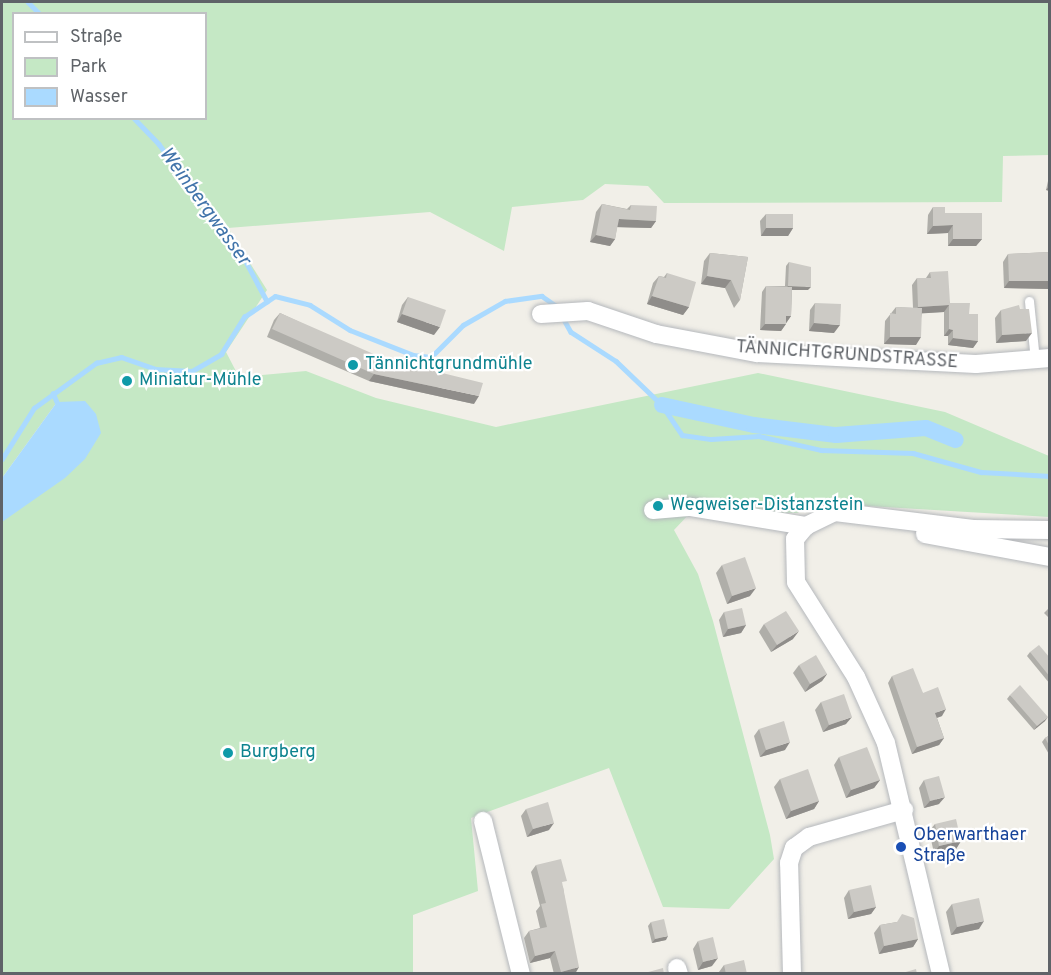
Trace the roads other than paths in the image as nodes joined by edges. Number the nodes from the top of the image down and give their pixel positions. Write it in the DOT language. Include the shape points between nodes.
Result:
graph roads {
  1 [pos="1029,301"];
  2 [pos="541,314"];
  3 [pos="1042,359"];
  4 [pos="653,510"];
  5 [pos="859,514"];
  6 [pos="806,526"];
  7 [pos="1050,530"];
  8 [pos="1050,557"];
  9 [pos="904,810"];
  10 [pos="483,821"];
  11 [pos="521,974"];
  12 [pos="792,974"];
  13 [pos="941,974"];
  1 -- 3 [label="lane"];
  2 -- 3 [label="street, TÄNNICHTGRUNDSTRASSE" via="588,311 656,334 757,353 976,364"];
  4 -- 6 [label="street" via="692,507"];
  5 -- 6 [label="street" via="835,512"];
  5 -- 7 [label="street" via="973,529"];
  5 -- 8 [label="street" via="886,529"];
  6 -- 9 [label="street" via="795,539 796,582 875,713"];
  9 -- 12 [label="street" via="809,837 794,848 789,863"];
  9 -- 13 [label="street"];
  10 -- 11 [label="street"];
}
